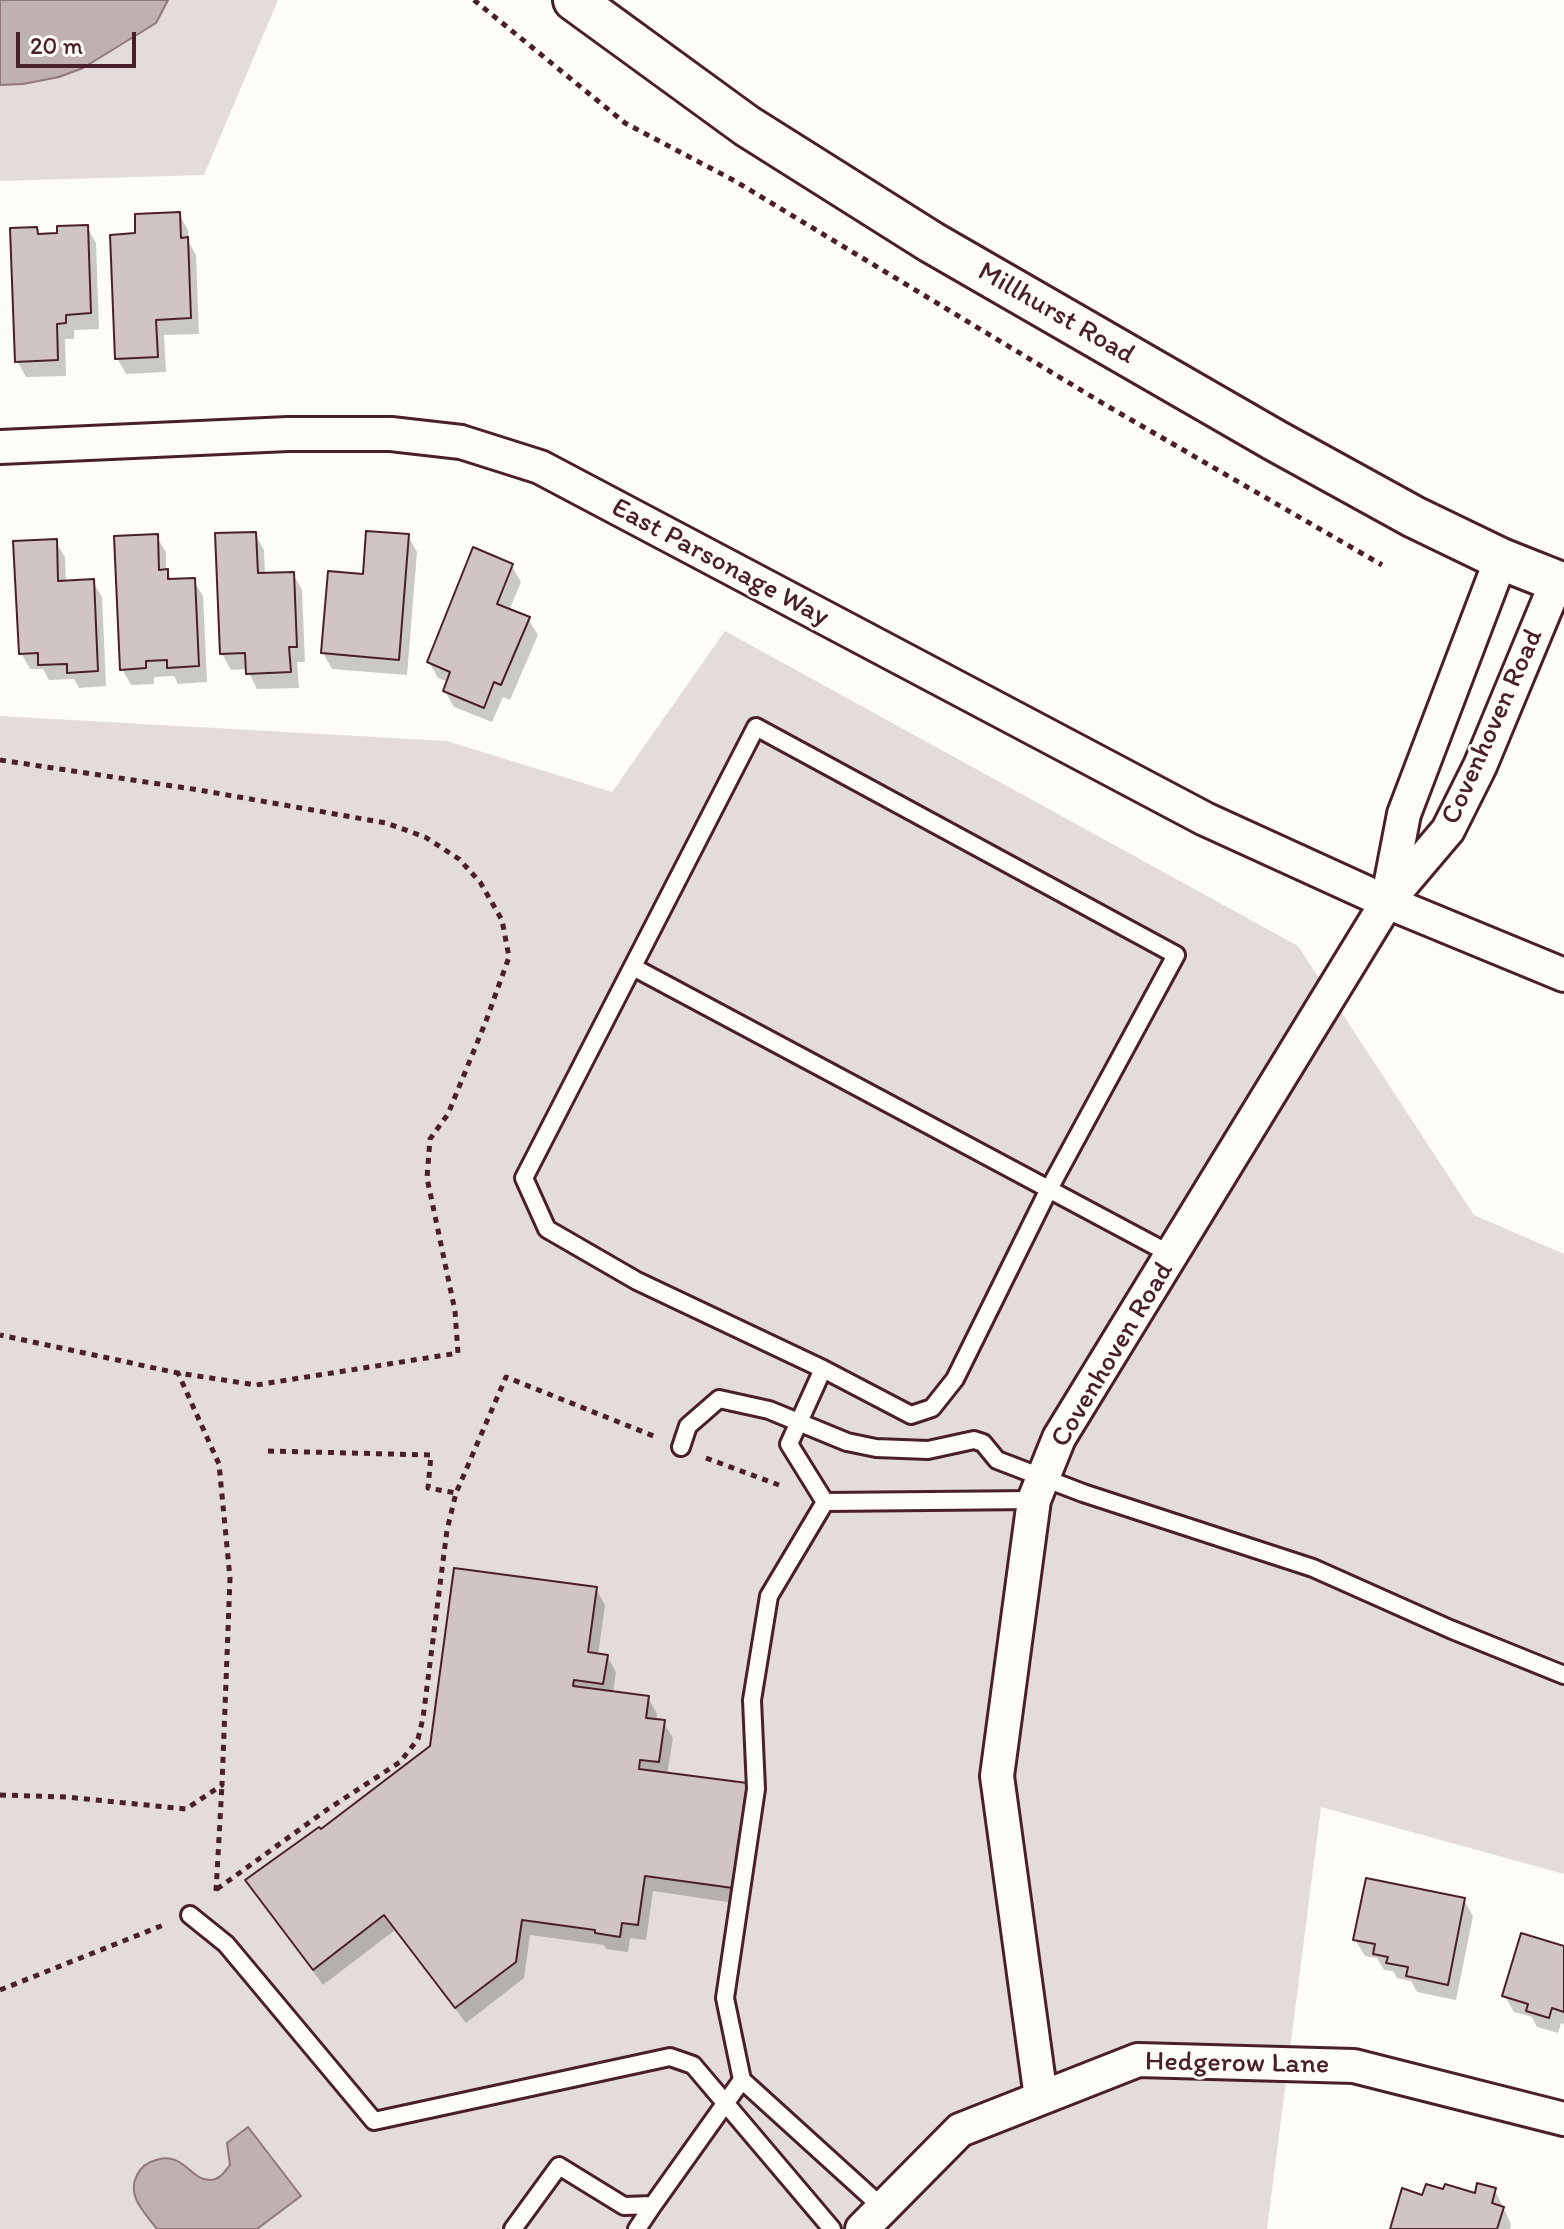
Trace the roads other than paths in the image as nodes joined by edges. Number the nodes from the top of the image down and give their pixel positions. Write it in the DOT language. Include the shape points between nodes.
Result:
graph roads {
  1 [pos="574,0"];
  2 [pos="0,447"];
  3 [pos="1501,559"];
  4 [pos="1560,582"];
  5 [pos="1387,902"];
  6 [pos="633,967"];
  7 [pos="1564,975"];
  8 [pos="1049,1189"];
  9 [pos="1172,1255"];
  10 [pos="823,1369"];
  11 [pos="799,1422"];
  12 [pos="681,1447"];
  13 [pos="1039,1489"];
  14 [pos="825,1502"];
  15 [pos="1564,1675"];
  16 [pos="190,1915"];
  17 [pos="742,2080"];
  18 [pos="1041,2098"];
  19 [pos="726,2103"];
  20 [pos="1564,2119"];
  21 [pos="653,2205"];
  22 [pos="872,2219"];
  23 [pos="513,2229"];
  24 [pos="637,2229"];
  25 [pos="832,2229"];
  1 -- 3 [label="street, Millhurst Road" via="747,126 931,242 1276,441"];
  2 -- 5 [label="street, East Parsonage Way" via="391,434 461,442 540,467 1084,757"];
  3 -- 4 [label="street, Millhurst Road"];
  3 -- 5 [label="street, Covenhoven Road" via="1404,814"];
  4 -- 5 [label="street, Covenhoven Road" via="1448,830"];
  5 -- 7 [label="street, East Parsonage Way"];
  5 -- 9 [label="street, Covenhoven Road"];
  6 -- 8 [label="lane"];
  6 -- 8 [label="lane" via="756,727 1176,955"];
  6 -- 10 [label="lane" via="524,1178 547,1229 637,1281"];
  8 -- 9 [label="lane"];
  8 -- 10 [label="lane" via="955,1379 932,1408 911,1415"];
  9 -- 13 [label="street, Covenhoven Road" via="1059,1438"];
  10 -- 11 [label="lane"];
  11 -- 12 [label="lane" via="719,1399 688,1426"];
  11 -- 13 [label="lane" via="876,1448 928,1450 974,1440"];
  11 -- 14 [label="lane" via="789,1444"];
  13 -- 14 [label="lane"];
  13 -- 15 [label="lane" via="1313,1568"];
  13 -- 18 [label="street, Covenhoven Road" via="997,1776"];
  14 -- 17 [label="lane" via="769,1596 752,1700 756,1789 725,1998"];
  16 -- 19 [label="lane" via="226,1944 374,2121 670,2057 693,2065"];
  17 -- 19 [label="lane"];
  17 -- 22 [label="lane"];
  18 -- 20 [label="street, Hedgerow Lane" via="1138,2060 1354,2066"];
  18 -- 22 [label="street, Hedgerow Lane" via="960,2130"];
  19 -- 21 [label="lane"];
  19 -- 25 [label="lane"];
  21 -- 23 [label="lane" via="624,2206 559,2166"];
  21 -- 24 [label="lane"];
}
